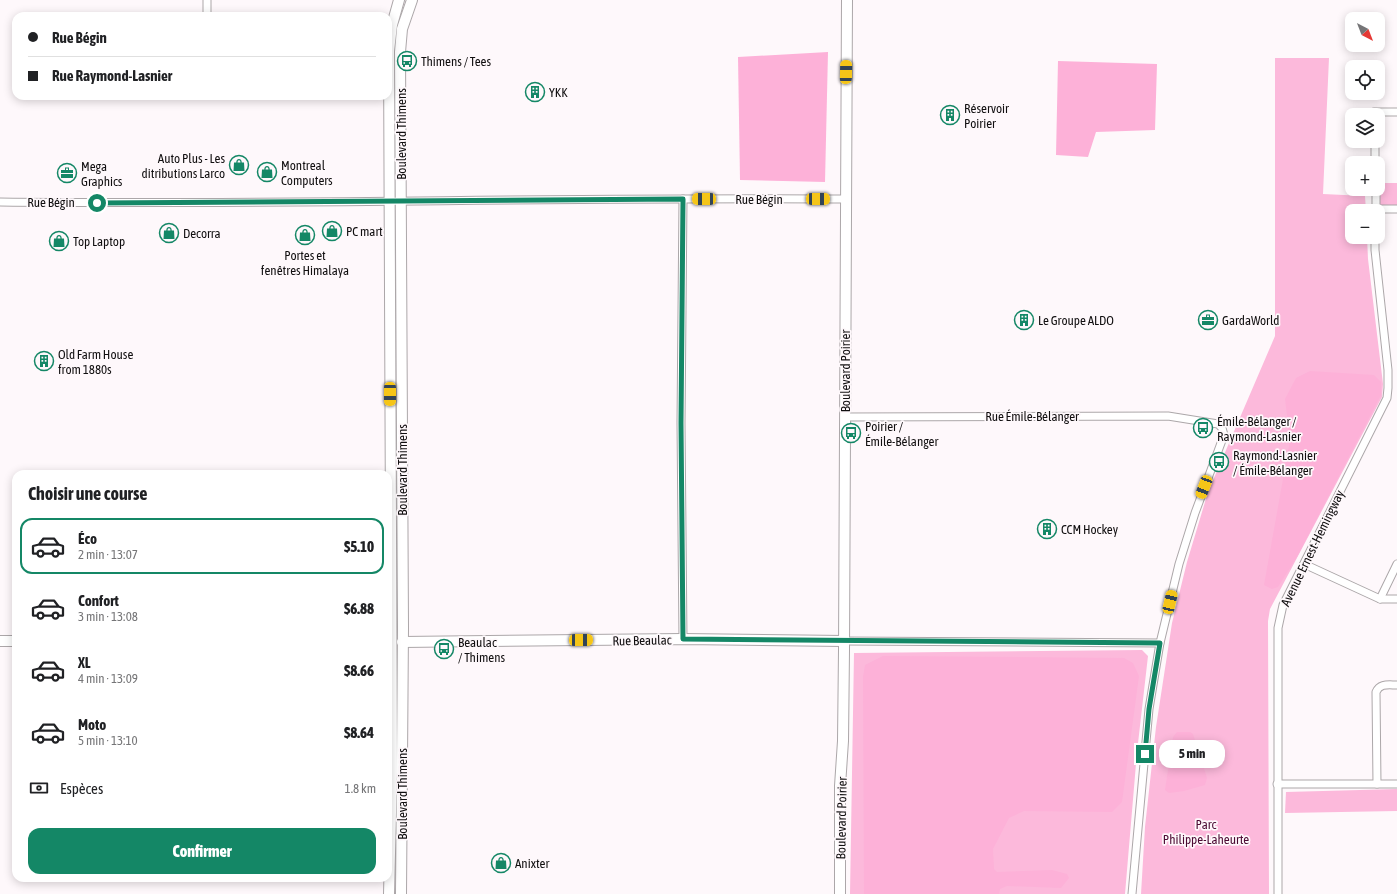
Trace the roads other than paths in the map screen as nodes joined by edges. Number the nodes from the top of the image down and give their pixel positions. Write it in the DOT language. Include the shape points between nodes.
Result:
graph roads {
  1 [pos="207,0"];
  2 [pos="399,0"];
  3 [pos="412,0"];
  4 [pos="847,0"];
  5 [pos="207,12"];
  6 [pos="392,25"];
  7 [pos="392,51"];
  8 [pos="400,52"];
  9 [pos="388,100"];
  10 [pos="1397,112"];
  11 [pos="1385,113"];
  12 [pos="683,199"];
  13 [pos="846,199"];
  14 [pos="389,201"];
  15 [pos="401,201"];
  16 [pos="0,202"];
  17 [pos="1385,210"];
  18 [pos="1397,210"];
  19 [pos="1374,244"];
  20 [pos="390,283"];
  21 [pos="402,283"];
  22 [pos="390,363"];
  23 [pos="402,363"];
  24 [pos="845,417"];
  25 [pos="390,470"];
  26 [pos="1304,564"];
  27 [pos="1397,564"];
  28 [pos="1380,599"];
  29 [pos="1397,599"];
  30 [pos="683,639"];
  31 [pos="0,641"];
  32 [pos="12,641"];
  33 [pos="844,641"];
  34 [pos="392,642"];
  35 [pos="402,642"];
  36 [pos="1160,643"];
  37 [pos="1397,685"];
  38 [pos="843,741"];
  39 [pos="1277,784"];
  40 [pos="1377,784"];
  41 [pos="1397,784"];
  42 [pos="389,882"];
  43 [pos="389,894"];
  44 [pos="401,894"];
  45 [pos="840,894"];
  46 [pos="846,894"];
  47 [pos="1132,894"];
  48 [pos="1278,894"];
  1 -- 5 [label="street"];
  2 -- 6 [label="street, Boulevard Thimens"];
  3 -- 8 [label="street, Boulevard Thimens" via="402,29"];
  4 -- 13 [label="street, Boulevard Poirier"];
  7 -- 8 [label="street"];
  8 -- 15 [label="street, Boulevard Thimens"];
  9 -- 14 [label="street, Boulevard Thimens"];
  10 -- 11 [label="street"];
  12 -- 13 [label="street, Rue Bégin"];
  12 -- 15 [label="street, Rue Bégin"];
  12 -- 30 [label="street"];
  13 -- 24 [label="street, Boulevard Poirier"];
  14 -- 15 [label="street, Rue Bégin"];
  14 -- 16 [label="street, Rue Bégin"];
  14 -- 20 [label="street, Boulevard Thimens"];
  15 -- 21 [label="street, Boulevard Thimens"];
  17 -- 18 [label="street"];
  19 -- 26 [label="street, Avenue Ernest-Hemingway" via="1388,370 1386,398"];
  20 -- 21 [label="street"];
  20 -- 22 [label="street, Boulevard Thimens"];
  21 -- 23 [label="street, Boulevard Thimens"];
  22 -- 23 [label="street"];
  22 -- 25 [label="street, Boulevard Thimens"];
  23 -- 35 [label="street, Boulevard Thimens"];
  24 -- 33 [label="street, Boulevard Poirier"];
  24 -- 36 [label="street, Rue Émile-Bélanger" via="1168,416 1218,424 1224,435 1179,564"];
  26 -- 28 [label="street"];
  26 -- 39 [label="street, Avenue Ernest-Hemingway" via="1284,605 1278,628"];
  27 -- 28 [label="street"];
  28 -- 29 [label="street"];
  30 -- 33 [label="street, Rue Beaulac"];
  30 -- 35 [label="street, Rue Beaulac"];
  31 -- 32 [label="street"];
  33 -- 36 [label="street, Rue Beaulac"];
  33 -- 38 [label="street, Boulevard Poirier"];
  34 -- 35 [label="street, Rue Beaulac"];
  35 -- 44 [label="street, Boulevard Thimens"];
  36 -- 47 [label="street" via="1149,709"];
  37 -- 40 [label="street" via="1384,685 1378,687 1376,692"];
  38 -- 45 [label="street, Boulevard Poirier" via="840,786"];
  38 -- 46 [label="street, Boulevard Poirier" via="846,785"];
  39 -- 40 [label="street"];
  39 -- 48 [label="street, Avenue Ernest-Hemingway"];
  40 -- 41 [label="street"];
  42 -- 43 [label="street, Boulevard Thimens"];
}
